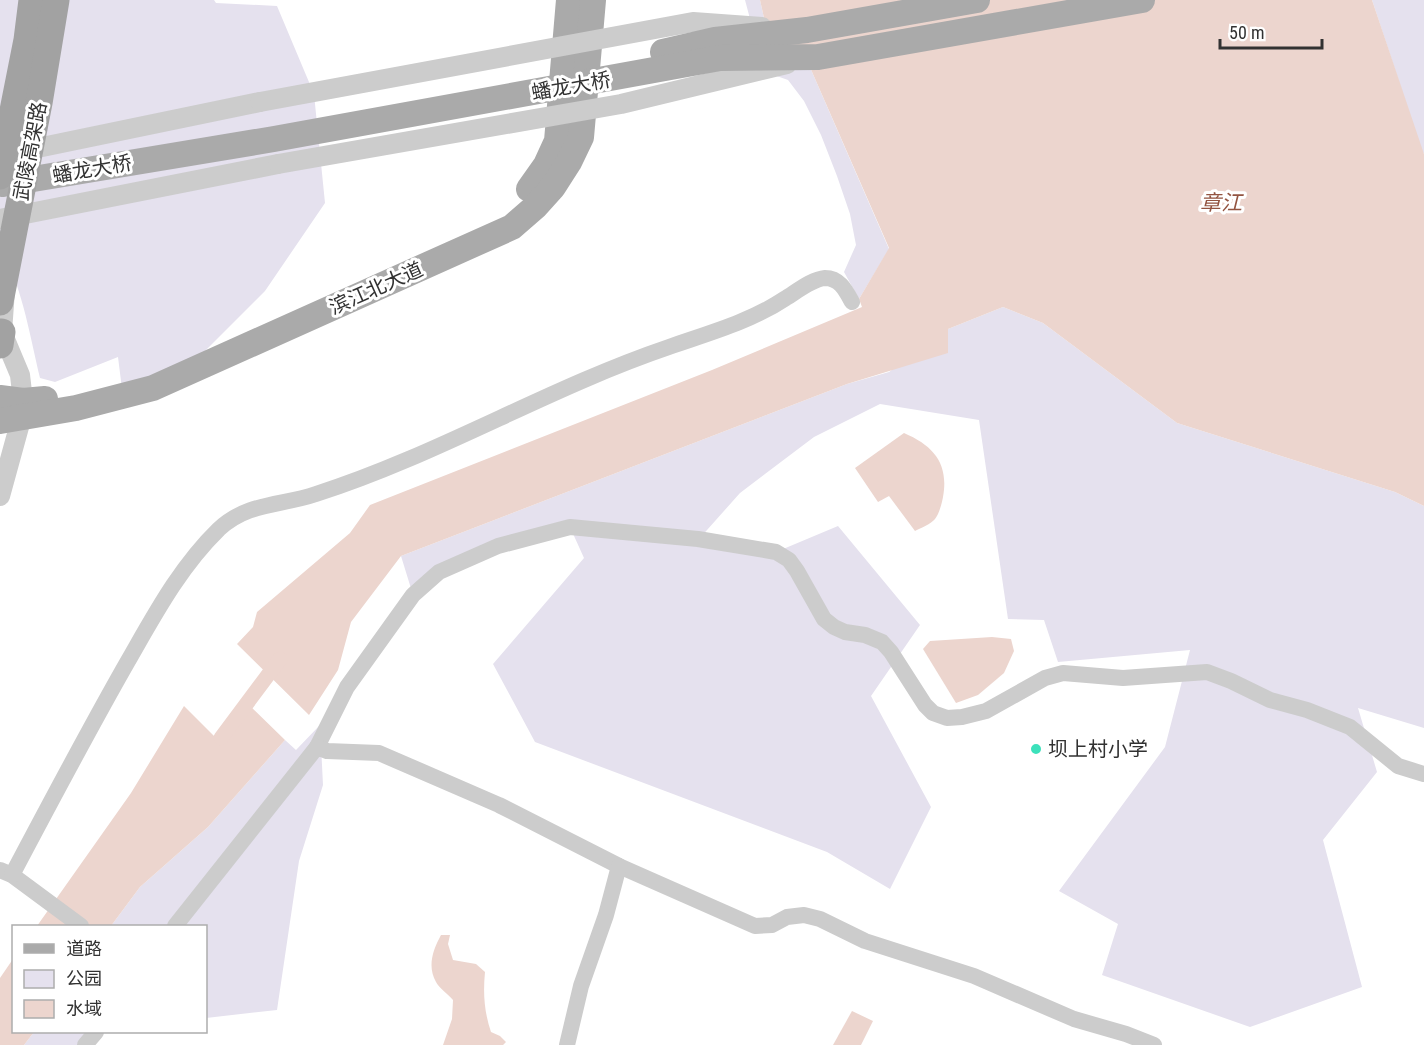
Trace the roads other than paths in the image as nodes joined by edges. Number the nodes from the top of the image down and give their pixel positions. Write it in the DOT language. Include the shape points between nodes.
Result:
graph roads {
  1 [pos="32,0"];
  2 [pos="56,0"];
  3 [pos="569,0"];
  4 [pos="593,0"];
  5 [pos="977,0"];
  6 [pos="1142,0"];
  7 [pos="807,30"];
  8 [pos="818,57"];
  9 [pos="6,158"];
  10 [pos="0,176"];
  11 [pos="0,184"];
  12 [pos="6,218"];
  13 [pos="0,302"];
  14 [pos="852,302"];
  15 [pos="1,338"];
  16 [pos="11,409"];
  17 [pos="0,496"];
  18 [pos="317,747"];
  19 [pos="1424,774"];
  20 [pos="619,866"];
  21 [pos="6,873"];
  22 [pos="78,925"];
  23 [pos="177,925"];
  24 [pos="95,1033"];
  25 [pos="85,1045"];
  26 [pos="567,1045"];
  27 [pos="1154,1045"];
  1 -- 10 [label="highway, 武陵高架路, bridge"];
  2 -- 13 [label="highway, 武陵高架路, bridge"];
  3 -- 16 [label="main road, 滨江北大道" via="557,141 528,190 503,213 146,375"];
  4 -- 16 [label="main road, 滨江北大道" via="581,137 553,187 512,227 153,388 76,408"];
  5 -- 7 [label="main road, 蟠龙大桥, bridge"];
  6 -- 8 [label="main road, 蟠龙大桥, bridge"];
  7 -- 9 [label="main road, 蟠龙大桥, bridge" via="715,40 598,66"];
  7 -- 9 [label="street, bridge" via="693,22 260,102"];
  8 -- 11 [label="main road, 蟠龙大桥, bridge" via="720,58"];
  8 -- 12 [label="street, bridge" via="621,104 278,164"];
  9 -- 12 [label="street"];
  12 -- 15 [label="street"];
  14 -- 21 [label="street" via="843,286 821,278 743,322 578,382 401,463 314,495 248,509 220,528 178,574"];
  15 -- 16 [label="street" via="20,375"];
  16 -- 17 [label="street"];
  18 -- 19 [label="street" via="347,687 413,595 439,572 498,546 570,527 698,539 776,552 797,571 824,619 845,632 882,642 925,705 947,718 986,711 1045,678 1063,673 1123,678 1208,672 1270,700 1350,727 1398,766"];
  18 -- 20 [label="street" via="327,751 378,753 499,805"];
  18 -- 23 [label="street"];
  20 -- 26 [label="street" via="581,986"];
  20 -- 27 [label="street" via="755,926 804,915 820,919 865,941 974,976 1074,1019"];
  21 -- 22 [label="street"];
  24 -- 25 [label="street"];
}
